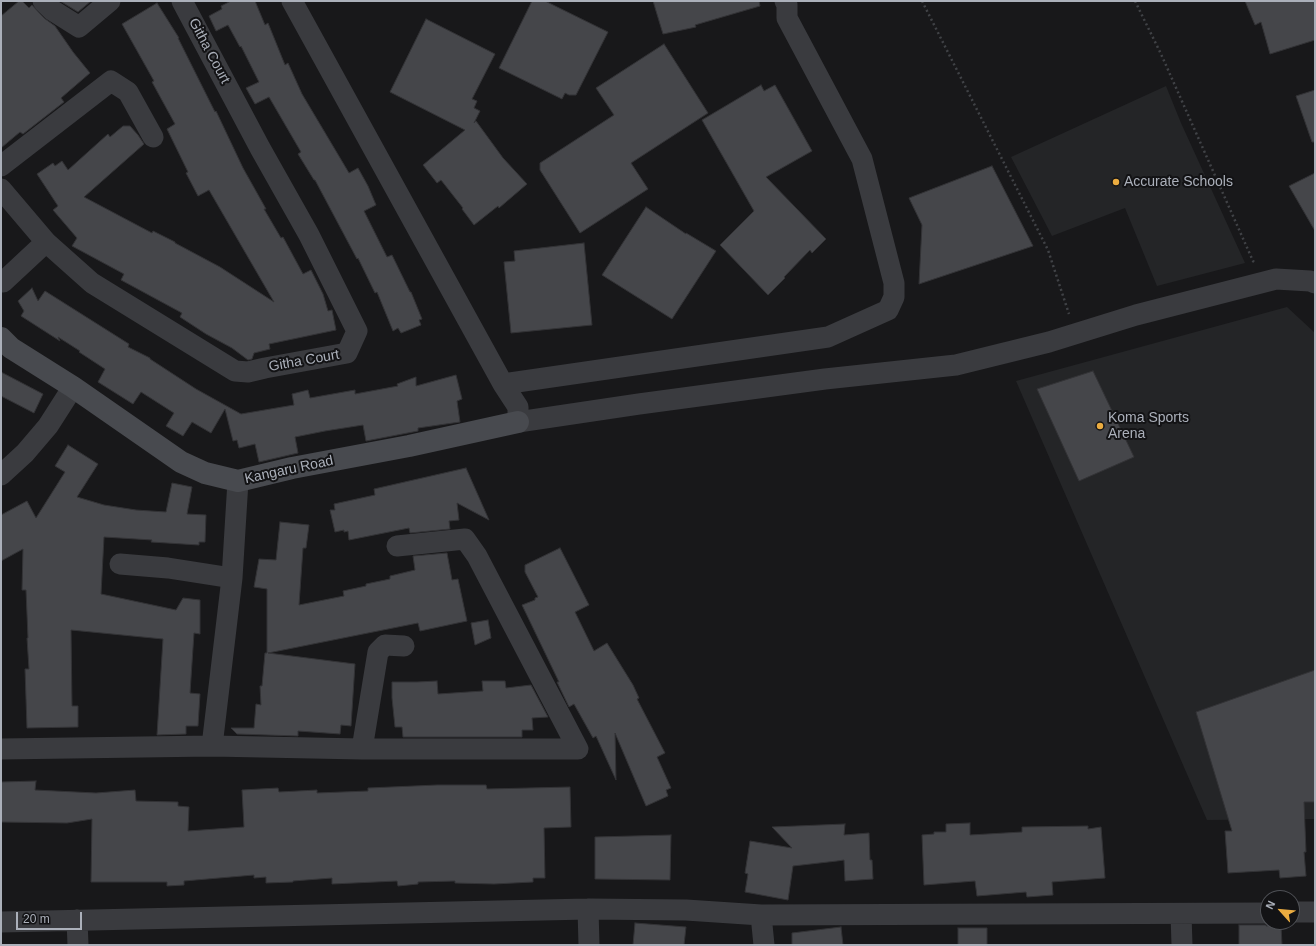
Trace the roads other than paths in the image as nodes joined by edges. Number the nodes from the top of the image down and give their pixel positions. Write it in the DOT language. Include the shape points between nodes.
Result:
graph roads {
  1 [pos="43,1"];
  2 [pos="110,1"];
  3 [pos="182,1"];
  4 [pos="292,1"];
  5 [pos="785,1"];
  6 [pos="153,137"];
  7 [pos="1,166"];
  8 [pos="1,189"];
  9 [pos="46,242"];
  10 [pos="3,282"];
  11 [pos="1315,283"];
  12 [pos="1,338"];
  13 [pos="503,384"];
  14 [pos="73,387"];
  15 [pos="518,422"];
  16 [pos="1,475"];
  17 [pos="238,481"];
  18 [pos="397,546"];
  19 [pos="120,564"];
  20 [pos="232,578"];
  21 [pos="404,646"];
  22 [pos="212,746"];
  23 [pos="1,749"];
  24 [pos="362,749"];
  25 [pos="588,909"];
  26 [pos="1300,912"];
  27 [pos="1315,912"];
  28 [pos="1260,913"];
  29 [pos="761,914"];
  30 [pos="1181,914"];
  31 [pos="77,920"];
  32 [pos="1,922"];
  33 [pos="78,945"];
  34 [pos="589,945"];
  35 [pos="764,945"];
  36 [pos="1182,945"];
  1 -- 2 [label="street" via="52,10 79,27"];
  3 -- 9 [label="street, Githa Court" via="309,235 357,331 347,353 248,372 235,371 92,283"];
  4 -- 13 [label="street"];
  5 -- 13 [label="street" via="787,18 862,159 894,283 894,298 888,310 828,337"];
  6 -- 7 [label="street" via="128,92 111,81"];
  8 -- 9 [label="street, Githa Court"];
  9 -- 10 [label="street"];
  11 -- 15 [label="street" via="1276,279 956,365 662,400"];
  12 -- 14 [label="street, Kangaru Road" via="11,348"];
  13 -- 15 [label="street" via="518,407"];
  14 -- 16 [label="street" via="48,426 25,453"];
  14 -- 17 [label="street, Kangaru Road" via="180,462 205,473"];
  15 -- 17 [label="street, Kangaru Road"];
  17 -- 20 [label="street"];
  18 -- 24 [label="street" via="465,539 578,749"];
  19 -- 20 [label="street"];
  20 -- 22 [label="street"];
  21 -- 24 [label="street" via="385,645 378,652"];
  22 -- 23 [label="street"];
  22 -- 24 [label="street"];
  25 -- 29 [label="street"];
  25 -- 31 [label="street"];
  25 -- 34 [label="street"];
  26 -- 27 [label="street"];
  28 -- 30 [label="street"];
  29 -- 30 [label="street"];
  29 -- 35 [label="street"];
  30 -- 36 [label="street"];
  31 -- 32 [label="street"];
  31 -- 33 [label="street"];
}
